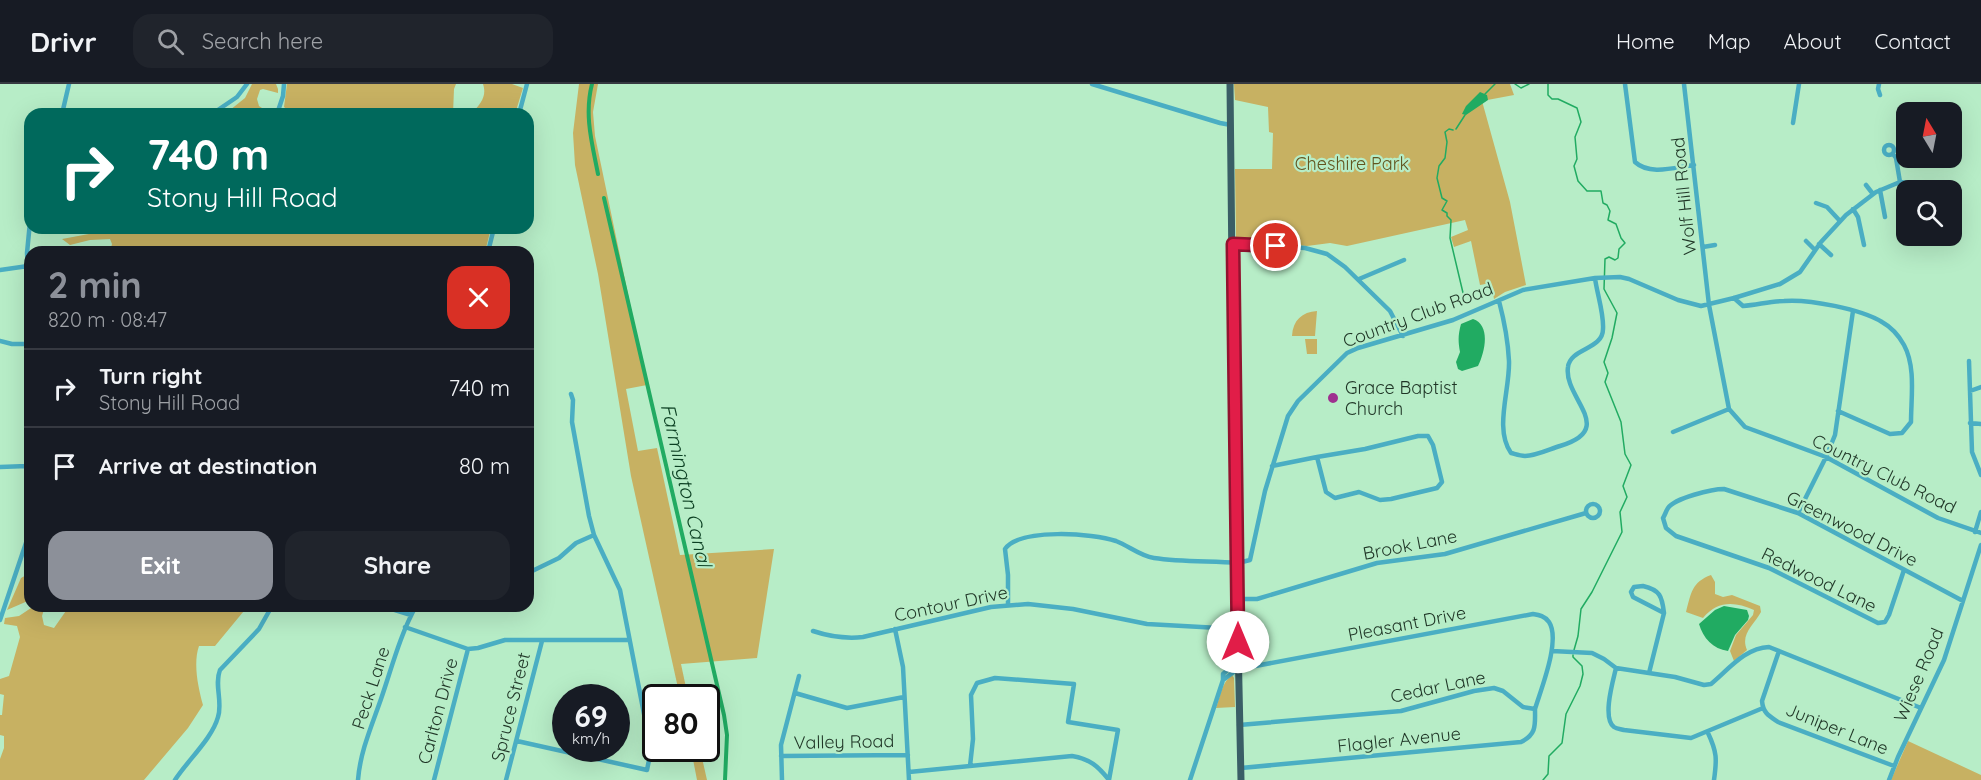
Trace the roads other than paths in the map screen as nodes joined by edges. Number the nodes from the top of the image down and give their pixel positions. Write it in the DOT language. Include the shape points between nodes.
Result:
graph roads {
  1 [pos="69,84"];
  2 [pos="247,84"];
  3 [pos="284,84"];
  4 [pos="527,84"];
  5 [pos="1092,84"];
  6 [pos="1230,84"];
  7 [pos="1625,84"];
  8 [pos="1684,84"];
  9 [pos="1799,84"];
  10 [pos="1879,84"];
  11 [pos="1880,95"];
  12 [pos="63,108"];
  13 [pos="221,108"];
  14 [pos="280,108"];
  15 [pos="521,108"];
  16 [pos="1793,123"];
  17 [pos="1231,125"];
  18 [pos="1893,154"];
  19 [pos="1694,165"];
  20 [pos="1900,180"];
  21 [pos="1896,184"];
  22 [pos="1866,185"];
  23 [pos="1880,190"];
  24 [pos="1873,194"];
  25 [pos="1816,203"];
  26 [pos="1852,209"];
  27 [pos="1885,217"];
  28 [pos="1840,221"];
  29 [pos="1806,241"];
  30 [pos="1233,244"];
  31 [pos="1819,244"];
  32 [pos="1715,245"];
  33 [pos="1864,245"];
  34 [pos="1703,247"];
  35 [pos="1815,250"];
  36 [pos="1831,255"];
  37 [pos="1404,260"];
  38 [pos="24,267"];
  39 [pos="0,270"];
  40 [pos="1597,278"];
  41 [pos="1359,279"];
  42 [pos="1734,298"];
  43 [pos="1499,300"];
  44 [pos="1709,305"];
  45 [pos="1853,311"];
  46 [pos="1403,336"];
  47 [pos="0,341"];
  48 [pos="24,344"];
  49 [pos="1969,361"];
  50 [pos="1981,387"];
  51 [pos="1971,391"];
  52 [pos="571,394"];
  53 [pos="1729,409"];
  54 [pos="1838,411"];
  55 [pos="1970,423"];
  56 [pos="1981,424"];
  57 [pos="1673,432"];
  58 [pos="1317,457"];
  59 [pos="1827,457"];
  60 [pos="0,466"];
  61 [pos="24,466"];
  62 [pos="1272,466"];
  63 [pos="1981,475"];
  64 [pos="1981,512"];
  65 [pos="1586,513"];
  66 [pos="1798,513"];
  67 [pos="1664,518"];
  68 [pos="1978,532"];
  69 [pos="594,535"];
  70 [pos="1981,545"];
  71 [pos="24,549"];
  72 [pos="1238,563"];
  73 [pos="534,570"];
  74 [pos="1904,570"];
  75 [pos="1238,599"];
  76 [pos="1963,601"];
  77 [pos="1008,604"];
  78 [pos="269,612"];
  79 [pos="401,612"];
  80 [pos="413,612"];
  81 [pos="1664,613"];
  82 [pos="411,615"];
  83 [pos="0,620"];
  84 [pos="405,627"];
  85 [pos="896,629"];
  86 [pos="1237,630"];
  87 [pos="813,631"];
  88 [pos="630,640"];
  89 [pos="542,641"];
  90 [pos="468,649"];
  91 [pos="1552,651"];
  92 [pos="1779,651"];
  93 [pos="1239,668"];
  94 [pos="1616,668"];
  95 [pos="1649,673"];
  96 [pos="800,676"];
  97 [pos="795,693"];
  98 [pos="904,697"];
  99 [pos="1763,708"];
  100 [pos="1921,708"];
  101 [pos="1535,709"];
  102 [pos="1239,724"];
  103 [pos="1708,733"];
  104 [pos="517,741"];
  105 [pos="908,755"];
  106 [pos="781,756"];
  107 [pos="970,766"];
  108 [pos="1894,766"];
  109 [pos="1241,768"];
  110 [pos="909,772"];
  111 [pos="175,780"];
  112 [pos="358,780"];
  113 [pos="434,780"];
  114 [pos="506,780"];
  115 [pos="782,780"];
  116 [pos="909,780"];
  117 [pos="1109,780"];
  118 [pos="1190,780"];
  119 [pos="1241,780"];
  120 [pos="1714,780"];
  121 [pos="1889,780"];
  1 -- 12 [label="street"];
  2 -- 13 [label="street"];
  3 -- 14 [label="street"];
  4 -- 15 [label="street"];
  5 -- 17 [label="street"];
  6 -- 17 [label="highway"];
  7 -- 19 [label="street" via="1635,162 1649,170"];
  8 -- 19 [label="street, Wolf Hill Road"];
  9 -- 16 [label="street"];
  10 -- 11 [label="street"];
  17 -- 30 [label="highway"];
  18 -- 20 [label="street"];
  19 -- 34 [label="street, Wolf Hill Road"];
  21 -- 23 [label="street"];
  22 -- 24 [label="street"];
  23 -- 24 [label="street"];
  23 -- 27 [label="street"];
  24 -- 26 [label="street"];
  25 -- 28 [label="street" via="1827,207"];
  26 -- 28 [label="street"];
  26 -- 33 [label="street" via="1858,217"];
  28 -- 31 [label="street"];
  29 -- 35 [label="street"];
  30 -- 41 [label="street" via="1317,250"];
  30 -- 72 [label="highway"];
  31 -- 35 [label="street"];
  31 -- 36 [label="street"];
  32 -- 34 [label="street"];
  34 -- 44 [label="street, Wolf Hill Road"];
  35 -- 42 [label="street" via="1800,272 1780,284"];
  37 -- 41 [label="street"];
  38 -- 39 [label="street"];
  40 -- 43 [label="street, Country Club Road" via="1528,289"];
  40 -- 43 [label="street" via="1604,331 1596,343 1573,357 1568,367 1569,379 1586,417 1585,431 1576,441 1525,456 1511,453 1504,444 1509,360"];
  40 -- 44 [label="street, Country Club Road" via="1629,279 1678,300"];
  41 -- 46 [label="street" via="1390,311"];
  42 -- 44 [label="street"];
  42 -- 45 [label="street" via="1743,306 1802,300"];
  43 -- 46 [label="street, Country Club Road"];
  44 -- 53 [label="street"];
  45 -- 54 [label="street"];
  45 -- 54 [label="street" via="1883,322 1904,346 1911,380 1911,422 1902,433 1890,434"];
  46 -- 62 [label="street, Country Club Road" via="1353,350 1335,363 1290,412"];
  47 -- 48 [label="street"];
  49 -- 51 [label="street"];
  50 -- 51 [label="street"];
  51 -- 55 [label="street"];
  52 -- 69 [label="street" via="572,422"];
  53 -- 57 [label="street"];
  53 -- 59 [label="street, Country Club Road" via="1744,427"];
  54 -- 59 [label="street"];
  55 -- 56 [label="street"];
  55 -- 63 [label="street" via="1972,452"];
  58 -- 58 [label="street" via="1428,436 1442,482 1437,488 1391,499 1380,500 1359,492 1335,498 1326,492"];
  58 -- 62 [label="street"];
  59 -- 66 [label="street"];
  59 -- 68 [label="street, Country Club Road" via="1938,518"];
  60 -- 61 [label="street"];
  62 -- 72 [label="street, Country Club Road" via="1253,556"];
  64 -- 68 [label="street"];
  65 -- 75 [label="street, Brook Lane" via="1446,554 1377,563 1257,599"];
  66 -- 67 [label="street, Greenwood Drive" via="1714,489 1676,502 1668,507"];
  66 -- 74 [label="street, Greenwood Drive"];
  67 -- 74 [label="street, Redwood Lane" via="1666,528 1676,536 1769,568 1878,623 1885,622 1889,615"];
  69 -- 73 [label="street"];
  69 -- 88 [label="street" via="620,590"];
  70 -- 76 [label="street, Wiese Road"];
  71 -- 83 [label="street"];
  72 -- 75 [label="highway"];
  72 -- 77 [label="street" via="1154,558 1116,541 1075,534 1031,537 1015,540 1005,549"];
  74 -- 76 [label="street, Greenwood Drive"];
  75 -- 86 [label="highway"];
  76 -- 100 [label="street, Wiese Road" via="1944,660"];
  77 -- 85 [label="street, Contour Drive"];
  77 -- 86 [label="street, Contour Drive" via="1073,609 1147,624"];
  78 -- 111 [label="street" via="260,629 220,670 218,719"];
  79 -- 82 [label="street"];
  80 -- 82 [label="street, Peck Lane"];
  81 -- 81 [label="street" via="1663,598 1656,590 1634,587 1633,597"];
  81 -- 95 [label="street"];
  82 -- 84 [label="street, Peck Lane"];
  84 -- 90 [label="street"];
  84 -- 112 [label="street, Peck Lane" via="361,760"];
  85 -- 87 [label="street, Contour Drive" via="845,639"];
  85 -- 98 [label="street"];
  86 -- 93 [label="highway"];
  88 -- 89 [label="street"];
  88 -- 104 [label="street" via="651,750 647,770"];
  89 -- 90 [label="street" via="505,640"];
  89 -- 104 [label="street, Spruce Street"];
  90 -- 113 [label="street, Carlton Drive"];
  91 -- 93 [label="street, Pleasant Drive" via="1549,622 1542,615 1533,614"];
  91 -- 94 [label="street" via="1592,653"];
  91 -- 101 [label="street"];
  92 -- 95 [label="street" via="1769,647 1747,653 1711,684"];
  92 -- 99 [label="street, Juniper Lane"];
  92 -- 100 [label="street"];
  93 -- 102 [label="highway"];
  93 -- 118 [label="street" via="1223,680"];
  94 -- 95 [label="street"];
  94 -- 103 [label="street" via="1608,713 1614,727 1691,738"];
  96 -- 97 [label="street"];
  97 -- 98 [label="street" via="847,708"];
  97 -- 106 [label="street" via="784,726"];
  98 -- 105 [label="street"];
  99 -- 103 [label="street"];
  99 -- 108 [label="street, Juniper Lane" via="1778,722"];
  100 -- 108 [label="street, Wiese Road"];
  101 -- 102 [label="street, Cedar Lane" via="1523,707 1494,688 1401,711"];
  101 -- 109 [label="street, Flagler Avenue" via="1534,729 1521,742"];
  102 -- 109 [label="highway"];
  103 -- 120 [label="street" via="1716,749"];
  104 -- 114 [label="street, Spruce Street"];
  105 -- 106 [label="street, Valley Road"];
  105 -- 110 [label="street"];
  106 -- 115 [label="street"];
  107 -- 110 [label="street"];
  107 -- 117 [label="street" via="1072,756 1094,763"];
  107 -- 117 [label="street" via="971,695 978,683 995,678 1074,684 1068,722 1118,730"];
  108 -- 121 [label="street, Wiese Road"];
  109 -- 119 [label="highway"];
  110 -- 116 [label="street"];
}
